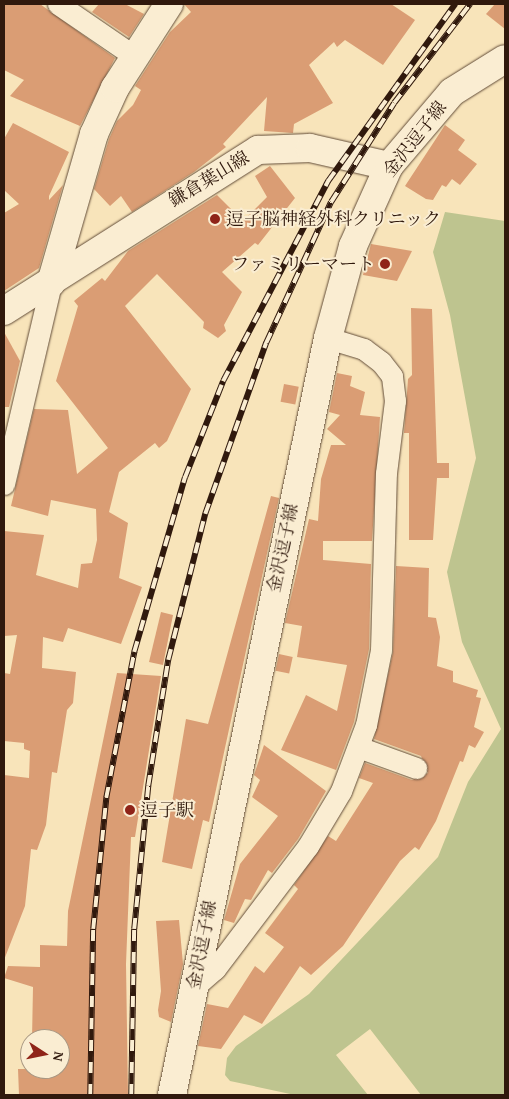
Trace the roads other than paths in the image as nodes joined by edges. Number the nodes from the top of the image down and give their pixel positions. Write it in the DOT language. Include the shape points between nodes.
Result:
graph roads {
  1 [pos="58,4"];
  2 [pos="169,4"];
  3 [pos="134,56"];
  4 [pos="505,59"];
  5 [pos="389,166"];
  6 [pos="51,283"];
  7 [pos="4,311"];
  8 [pos="328,338"];
  9 [pos="4,484"];
  10 [pos="358,747"];
  11 [pos="416,768"];
  12 [pos="194,987"];
  13 [pos="172,1095"];
  1 -- 3 [label="street"];
  2 -- 3 [label="main road"];
  3 -- 6 [label="main road" via="94,134"];
  4 -- 5 [label="main road, 金沢逗子線" via="452,92"];
  5 -- 6 [label="main road, 鎌倉葉山線" via="310,148 258,150 162,207"];
  5 -- 8 [label="main road, 金沢逗子線" via="353,246"];
  6 -- 7 [label="main road, 鎌倉葉山線"];
  6 -- 9 [label="street"];
  8 -- 10 [label="street" via="364,349 381,362 392,376 396,401 386,473 381,650"];
  8 -- 12 [label="main road, 金沢逗子線"];
  10 -- 11 [label="street"];
  10 -- 12 [label="street" via="337,798 281,886 215,970"];
  12 -- 13 [label="main road, 金沢逗子線"];
}
